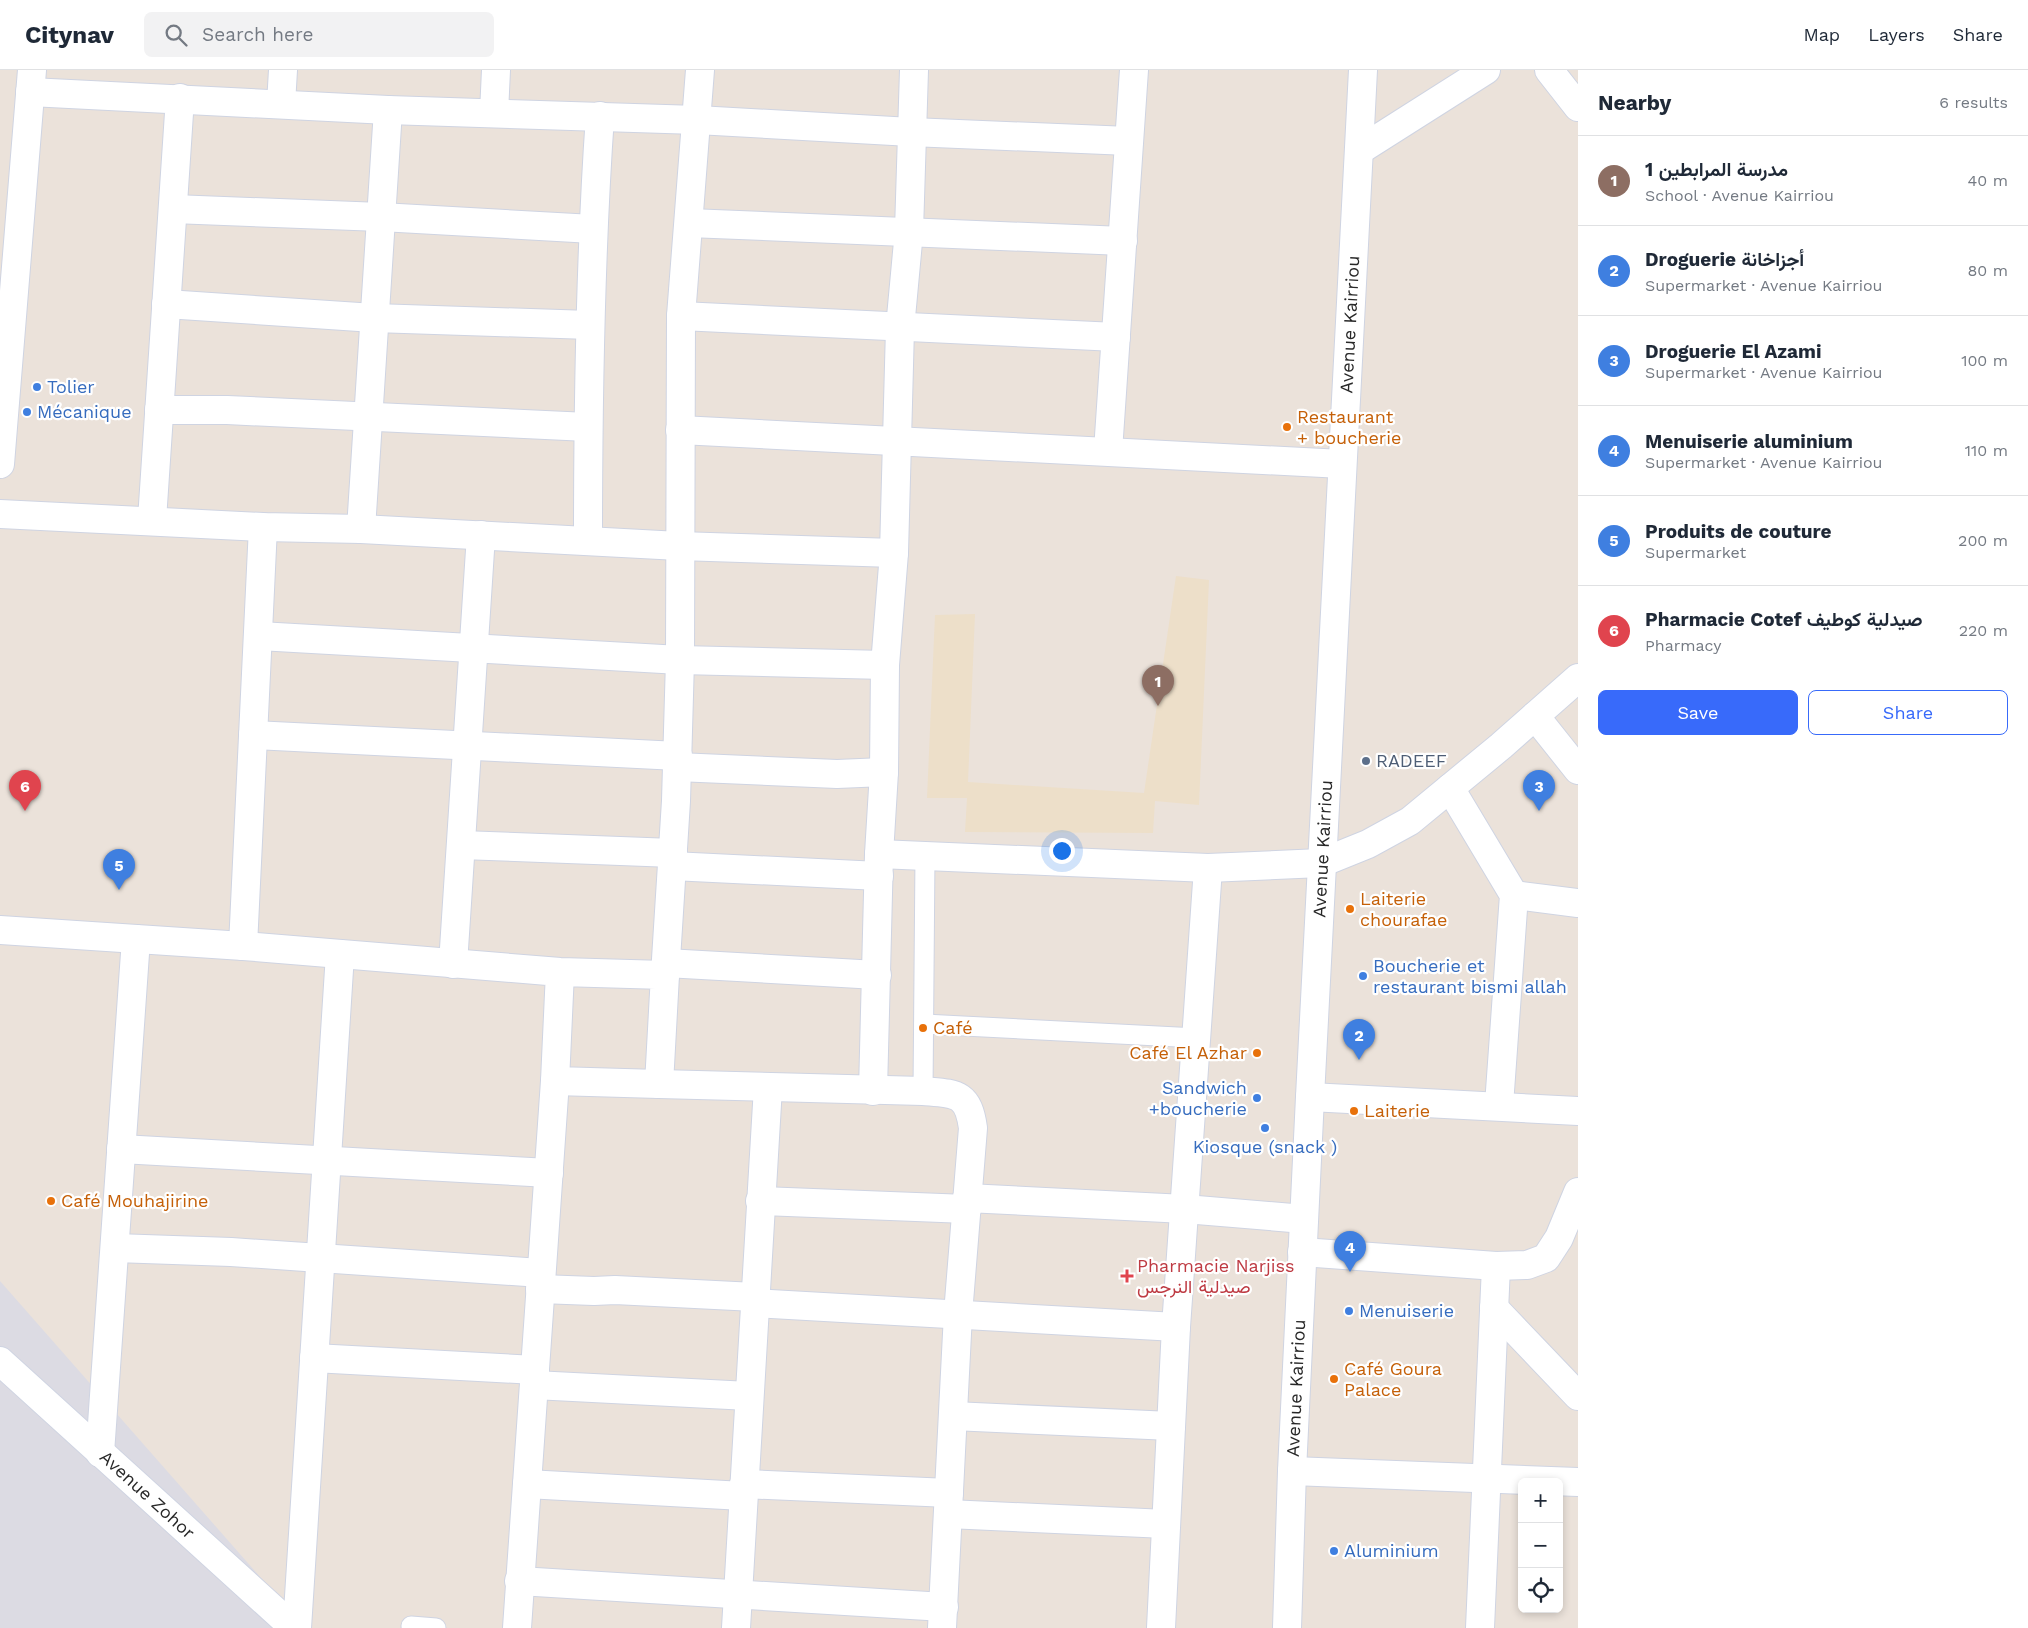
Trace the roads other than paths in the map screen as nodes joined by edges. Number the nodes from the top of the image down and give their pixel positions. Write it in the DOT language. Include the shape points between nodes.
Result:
graph roads {
  1 [pos="283,70"];
  2 [pos="496,70"];
  3 [pos="700,70"];
  4 [pos="914,70"];
  5 [pos="1134,70"];
  6 [pos="1364,70"];
  7 [pos="1486,70"];
  8 [pos="1549,70"];
  9 [pos="31,81"];
  10 [pos="180,98"];
  11 [pos="281,104"];
  12 [pos="1578,107"];
  13 [pos="388,110"];
  14 [pos="494,113"];
  15 [pos="600,116"];
  16 [pos="697,120"];
  17 [pos="911,132"];
  18 [pos="1129,141"];
  19 [pos="1360,150"];
  20 [pos="173,209"];
  21 [pos="381,217"];
  22 [pos="689,223"];
  23 [pos="593,229"];
  24 [pos="909,231"];
  25 [pos="1123,241"];
  26 [pos="166,304"];
  27 [pos="681,316"];
  28 [pos="374,318"];
  29 [pos="590,325"];
  30 [pos="900,328"];
  31 [pos="1116,337"];
  32 [pos="159,410"];
  33 [pos="368,416"];
  34 [pos="588,427"];
  35 [pos="680,430"];
  36 [pos="896,442"];
  37 [pos="1108,451"];
  38 [pos="0,464"];
  39 [pos="1342,464"];
  40 [pos="0,514"];
  41 [pos="152,520"];
  42 [pos="263,527"];
  43 [pos="361,529"];
  44 [pos="481,535"];
  45 [pos="588,540"];
  46 [pos="679,546"];
  47 [pos="894,553"];
  48 [pos="259,636"];
  49 [pos="474,647"];
  50 [pos="680,660"];
  51 [pos="886,665"];
  52 [pos="1578,678"];
  53 [pos="1534,716"];
  54 [pos="253,735"];
  55 [pos="467,744"];
  56 [pos="677,761"];
  57 [pos="1578,770"];
  58 [pos="884,772"];
  59 [pos="1450,788"];
  60 [pos="461,845"];
  61 [pos="925,856"];
  62 [pos="673,860"];
  63 [pos="1321,863"];
  64 [pos="879,865"];
  65 [pos="1208,868"];
  66 [pos="1514,895"];
  67 [pos="1578,903"];
  68 [pos="0,930"];
  69 [pos="136,939"];
  70 [pos="243,946"];
  71 [pos="340,954"];
  72 [pos="453,964"];
  73 [pos="665,969"];
  74 [pos="560,972"];
  75 [pos="877,975"];
  76 [pos="924,1024"];
  77 [pos="1197,1038"];
  78 [pos="555,1081"];
  79 [pos="659,1084"];
  80 [pos="768,1087"];
  81 [pos="873,1091"];
  82 [pos="923,1091"];
  83 [pos="1310,1097"];
  84 [pos="1499,1105"];
  85 [pos="1578,1110"];
  86 [pos="121,1149"];
  87 [pos="327,1161"];
  88 [pos="549,1173"];
  89 [pos="1578,1192"];
  90 [pos="760,1201"];
  91 [pos="967,1204"];
  92 [pos="1185,1209"];
  93 [pos="1304,1219"];
  94 [pos="115,1248"];
  95 [pos="1302,1252"];
  96 [pos="321,1259"];
  97 [pos="1496,1266"];
  98 [pos="541,1281"];
  99 [pos="754,1300"];
  100 [pos="1494,1308"];
  101 [pos="958,1314"];
  102 [pos="1176,1327"];
  103 [pos="314,1358"];
  104 [pos="0,1361"];
  105 [pos="534,1377"];
  106 [pos="749,1396"];
  107 [pos="1578,1396"];
  108 [pos="953,1416"];
  109 [pos="1171,1426"];
  110 [pos="100,1453"];
  111 [pos="1292,1471"];
  112 [pos="1487,1479"];
  113 [pos="1578,1482"];
  114 [pos="526,1484"];
  115 [pos="743,1490"];
  116 [pos="949,1503"];
  117 [pos="1166,1524"];
  118 [pos="519,1581"];
  119 [pos="738,1594"];
  120 [pos="943,1617"];
  121 [pos="411,1626"];
  122 [pos="296,1628"];
  123 [pos="436,1628"];
  124 [pos="517,1628"];
  125 [pos="736,1628"];
  126 [pos="1161,1628"];
  127 [pos="1286,1628"];
  128 [pos="1480,1628"];
  1 -- 11 [label="street"];
  2 -- 14 [label="street"];
  3 -- 16 [label="street"];
  4 -- 17 [label="street"];
  5 -- 18 [label="street"];
  6 -- 19 [label="street, Avenue Kairriou"];
  7 -- 19 [label="street"];
  8 -- 12 [label="street"];
  9 -- 10 [label="street"];
  9 -- 38 [label="street"];
  10 -- 11 [label="street"];
  10 -- 20 [label="street"];
  11 -- 13 [label="street"];
  13 -- 14 [label="street"];
  13 -- 21 [label="street"];
  14 -- 15 [label="street"];
  15 -- 16 [label="street"];
  15 -- 23 [label="street"];
  16 -- 17 [label="street"];
  16 -- 22 [label="street"];
  17 -- 18 [label="street"];
  17 -- 24 [label="street"];
  18 -- 25 [label="street"];
  19 -- 39 [label="street, Avenue Kairriou"];
  20 -- 21 [label="street"];
  20 -- 26 [label="street"];
  21 -- 23 [label="street"];
  21 -- 28 [label="street"];
  22 -- 24 [label="street"];
  22 -- 27 [label="street"];
  23 -- 29 [label="street"];
  24 -- 25 [label="street"];
  24 -- 30 [label="street"];
  25 -- 31 [label="street"];
  26 -- 28 [label="street"];
  26 -- 32 [label="street"];
  27 -- 30 [label="street"];
  27 -- 35 [label="street"];
  28 -- 29 [label="street"];
  28 -- 33 [label="street"];
  29 -- 34 [label="street"];
  30 -- 31 [label="street"];
  30 -- 36 [label="street"];
  31 -- 37 [label="street"];
  32 -- 33 [label="street"];
  32 -- 41 [label="street"];
  33 -- 34 [label="street"];
  33 -- 43 [label="street"];
  34 -- 45 [label="street"];
  35 -- 36 [label="street"];
  35 -- 46 [label="street"];
  36 -- 37 [label="street"];
  36 -- 47 [label="street"];
  37 -- 39 [label="street"];
  39 -- 63 [label="street, Avenue Kairriou"];
  40 -- 41 [label="street"];
  41 -- 42 [label="street"];
  42 -- 43 [label="street"];
  42 -- 48 [label="street"];
  43 -- 44 [label="street"];
  44 -- 45 [label="street"];
  44 -- 49 [label="street"];
  45 -- 46 [label="street"];
  46 -- 47 [label="street"];
  46 -- 50 [label="street"];
  47 -- 51 [label="street"];
  48 -- 49 [label="street"];
  48 -- 54 [label="street"];
  49 -- 50 [label="street"];
  49 -- 55 [label="street"];
  50 -- 51 [label="street"];
  50 -- 56 [label="street"];
  51 -- 58 [label="street"];
  52 -- 53 [label="street"];
  53 -- 57 [label="street"];
  53 -- 59 [label="street"];
  54 -- 55 [label="street"];
  54 -- 70 [label="street"];
  55 -- 56 [label="street"];
  55 -- 60 [label="street"];
  56 -- 58 [label="street" via="829,774"];
  56 -- 62 [label="street"];
  58 -- 64 [label="street"];
  59 -- 63 [label="street" via="1410,821 1368,844"];
  59 -- 66 [label="street"];
  60 -- 62 [label="street"];
  60 -- 72 [label="street"];
  61 -- 64 [label="street"];
  61 -- 65 [label="street"];
  61 -- 76 [label="lane"];
  62 -- 64 [label="street"];
  62 -- 73 [label="street"];
  63 -- 65 [label="street"];
  63 -- 83 [label="street, Avenue Kairriou"];
  64 -- 75 [label="street"];
  65 -- 77 [label="street"];
  66 -- 67 [label="street"];
  66 -- 84 [label="street"];
  68 -- 69 [label="street"];
  69 -- 70 [label="street"];
  69 -- 86 [label="street"];
  70 -- 71 [label="street"];
  71 -- 72 [label="street"];
  71 -- 87 [label="street"];
  72 -- 74 [label="street"];
  73 -- 74 [label="street"];
  73 -- 75 [label="street"];
  73 -- 79 [label="street"];
  74 -- 78 [label="street"];
  75 -- 81 [label="street"];
  76 -- 77 [label="lane"];
  76 -- 82 [label="lane"];
  77 -- 92 [label="street"];
  78 -- 79 [label="street"];
  78 -- 88 [label="street"];
  79 -- 80 [label="street"];
  80 -- 81 [label="street"];
  80 -- 90 [label="street"];
  81 -- 82 [label="street"];
  82 -- 91 [label="street" via="955,1095 966,1103 971,1112 973,1128"];
  83 -- 84 [label="street"];
  83 -- 93 [label="street, Avenue Kairriou"];
  84 -- 85 [label="street"];
  86 -- 87 [label="street"];
  86 -- 94 [label="street"];
  87 -- 88 [label="street"];
  87 -- 96 [label="street"];
  88 -- 98 [label="street"];
  89 -- 97 [label="street" via="1559,1238 1546,1258 1527,1266"];
  90 -- 91 [label="street"];
  90 -- 99 [label="street"];
  91 -- 92 [label="street"];
  91 -- 101 [label="street"];
  92 -- 93 [label="street"];
  92 -- 102 [label="street"];
  93 -- 95 [label="street, Avenue Kairriou"];
  94 -- 96 [label="street"];
  94 -- 110 [label="street"];
  95 -- 97 [label="street"];
  95 -- 111 [label="street, Avenue Kairriou"];
  96 -- 98 [label="street"];
  96 -- 103 [label="street"];
  97 -- 100 [label="street"];
  98 -- 99 [label="street" via="594,1291"];
  98 -- 105 [label="street"];
  99 -- 101 [label="street"];
  99 -- 106 [label="street"];
  100 -- 107 [label="street"];
  100 -- 112 [label="street"];
  101 -- 102 [label="street"];
  101 -- 108 [label="street"];
  102 -- 109 [label="street"];
  103 -- 105 [label="street"];
  103 -- 122 [label="street"];
  104 -- 110 [label="street, Avenue Zohor"];
  105 -- 106 [label="street"];
  105 -- 114 [label="street"];
  106 -- 115 [label="street"];
  108 -- 109 [label="street"];
  108 -- 116 [label="street"];
  109 -- 117 [label="street"];
  110 -- 122 [label="street, Avenue Zohor"];
  111 -- 112 [label="street"];
  111 -- 127 [label="street, Avenue Kairriou"];
  112 -- 113 [label="street"];
  112 -- 128 [label="street"];
  114 -- 115 [label="street"];
  114 -- 118 [label="street"];
  115 -- 116 [label="street"];
  115 -- 119 [label="street"];
  116 -- 117 [label="street"];
  116 -- 120 [label="street"];
  117 -- 126 [label="street"];
  118 -- 119 [label="street"];
  118 -- 124 [label="street"];
  119 -- 120 [label="street"];
  119 -- 125 [label="street"];
  121 -- 123 [label="lane"];
}
